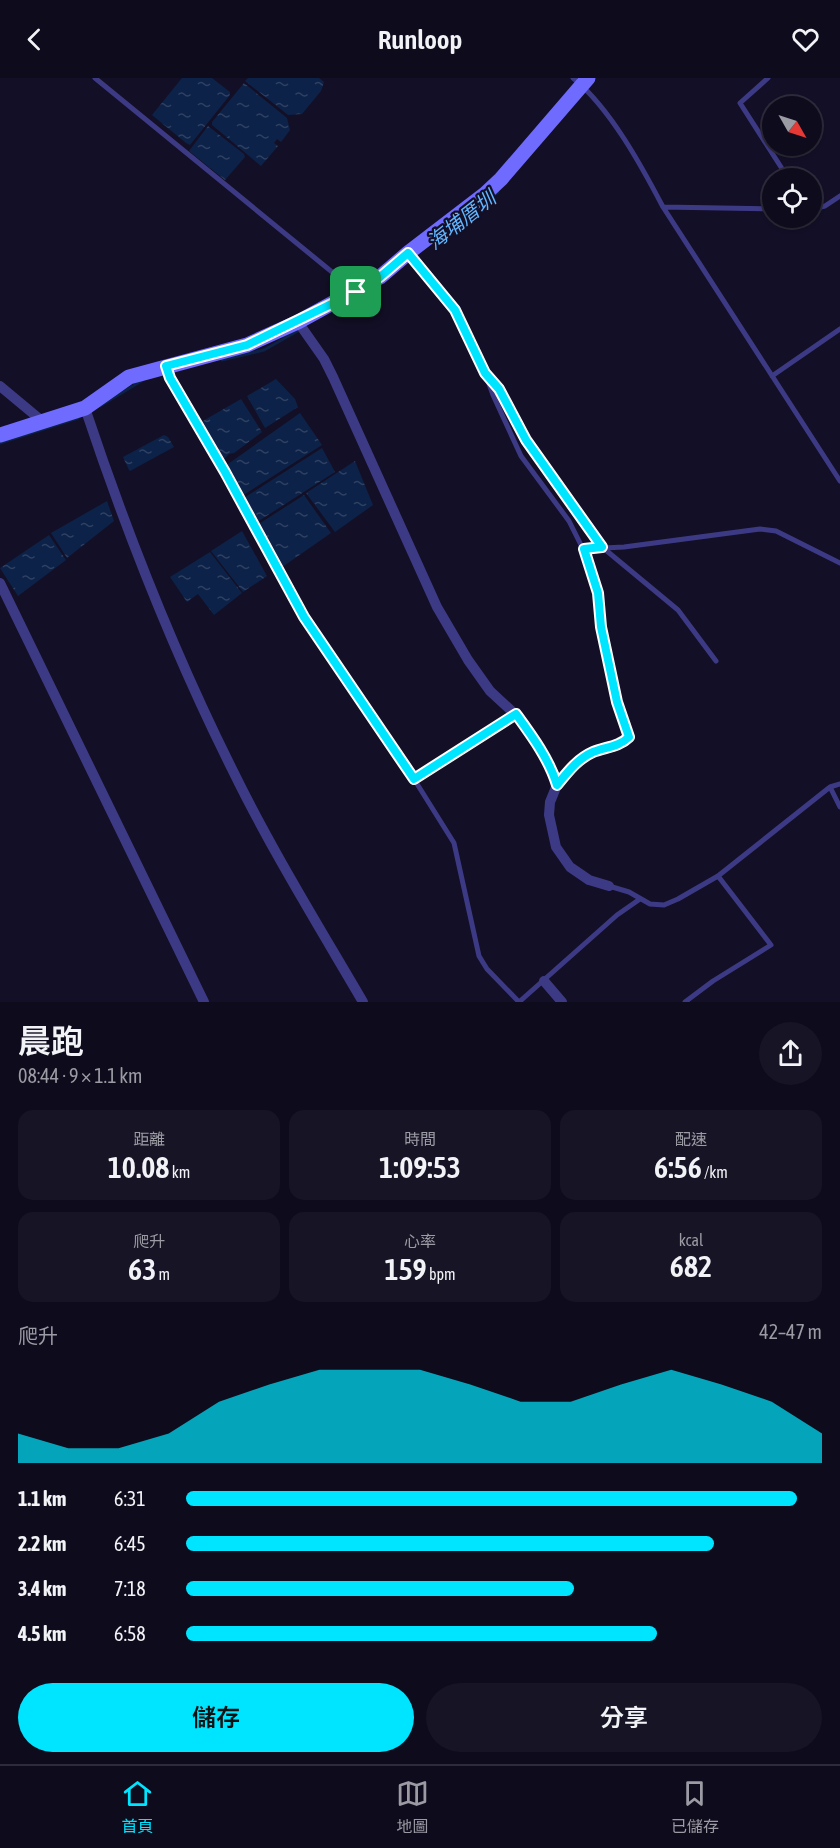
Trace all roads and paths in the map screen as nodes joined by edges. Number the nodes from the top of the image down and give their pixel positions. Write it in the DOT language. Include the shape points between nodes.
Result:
graph roads {
  1 [pos="95,78"];
  2 [pos="768,78"];
  3 [pos="581,80"];
  4 [pos="782,168"];
  5 [pos="840,196"];
  6 [pos="822,206"];
  7 [pos="663,207"];
  8 [pos="762,209"];
  9 [pos="408,253"];
  10 [pos="356,292"];
  11 [pos="298,322"];
  12 [pos="840,329"];
  13 [pos="168,372"];
  14 [pos="485,373"];
  15 [pos="772,376"];
  16 [pos="0,386"];
  17 [pos="87,414"];
  18 [pos="42,421"];
  19 [pos="0,435"];
  20 [pos="840,481"];
  21 [pos="602,547"];
  22 [pos="584,549"];
  23 [pos="840,563"];
  24 [pos="0,583"];
  25 [pos="716,661"];
  26 [pos="516,714"];
  27 [pos="414,779"];
  28 [pos="840,784"];
  29 [pos="557,785"];
  30 [pos="830,788"];
  31 [pos="840,807"];
  32 [pos="718,876"];
  33 [pos="609,886"];
  34 [pos="640,899"];
  35 [pos="544,981"];
  36 [pos="204,1002"];
  37 [pos="363,1002"];
  38 [pos="519,1002"];
  39 [pos="562,1002"];
  40 [pos="685,1002"];
  1 -- 10 [label="lane"];
  2 -- 4 [label="lane" via="740,103"];
  3 -- 7 [label="lane" via="646,175"];
  3 -- 9 [label="street" via="493,186"];
  5 -- 6 [label="lane"];
  7 -- 8 [label="lane"];
  7 -- 15 [label="lane"];
  9 -- 10 [label="street"];
  9 -- 14 [label="lane" via="455,310"];
  10 -- 11 [label="street"];
  11 -- 13 [label="street" via="247,345"];
  11 -- 26 [label="street" via="324,358 437,607 490,691"];
  12 -- 15 [label="lane"];
  13 -- 17 [label="street" via="129,377"];
  13 -- 27 [label="street" via="304,617"];
  14 -- 21 [label="lane" via="499,389 536,456"];
  14 -- 22 [label="lane" via="521,456 569,520"];
  15 -- 20 [label="lane"];
  16 -- 18 [label="street"];
  17 -- 18 [label="street"];
  17 -- 37 [label="street" via="177,649 232,770"];
  18 -- 19 [label="street"];
  21 -- 22 [label="lane"];
  21 -- 23 [label="lane" via="759,529 776,531"];
  21 -- 25 [label="lane" via="678,610"];
  22 -- 29 [label="lane" via="598,593 617,702 629,737 591,752"];
  24 -- 36 [label="street"];
  26 -- 27 [label="lane"];
  26 -- 29 [label="street" via="545,756"];
  27 -- 38 [label="lane" via="454,843 479,956"];
  28 -- 30 [label="lane"];
  29 -- 33 [label="street" via="549,815 556,847 570,867 589,880"];
  30 -- 31 [label="lane"];
  30 -- 32 [label="lane"];
  32 -- 34 [label="lane" via="664,905"];
  32 -- 40 [label="lane" via="771,945"];
  33 -- 34 [label="lane"];
  34 -- 35 [label="lane"];
  35 -- 38 [label="lane"];
  35 -- 39 [label="street"];
}
